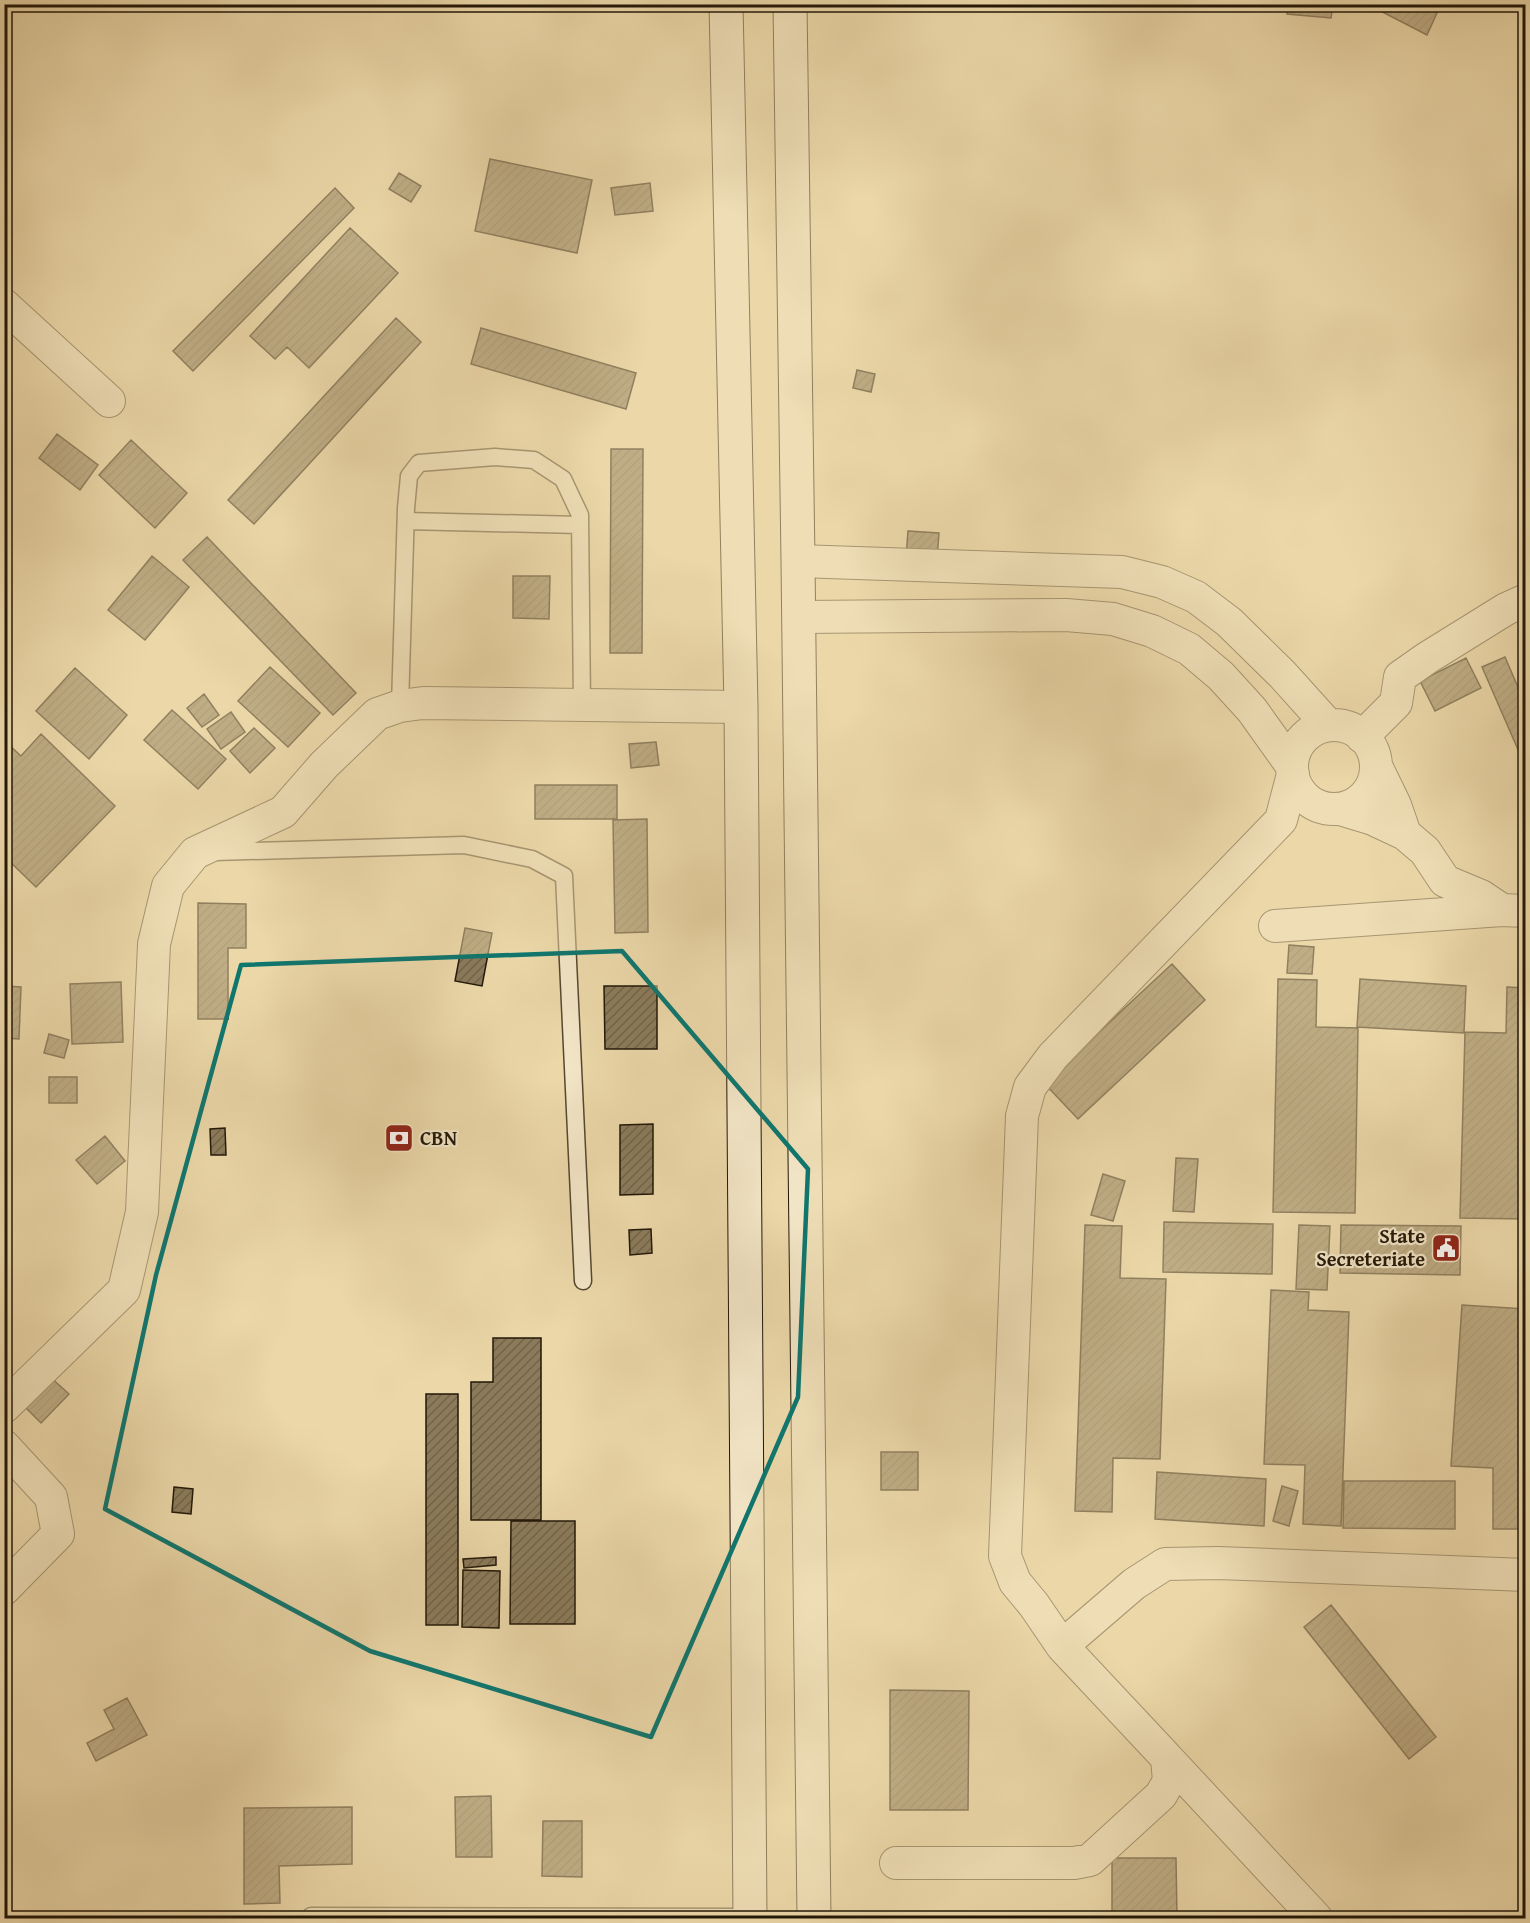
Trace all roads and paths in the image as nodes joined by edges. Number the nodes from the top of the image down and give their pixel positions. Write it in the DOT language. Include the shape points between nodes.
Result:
graph roads {
  1 [pos="726,4"];
  2 [pos="790,4"];
  3 [pos="4,304"];
  4 [pos="109,401"];
  5 [pos="406,521"];
  6 [pos="580,525"];
  7 [pos="798,561"];
  8 [pos="1526,600"];
  9 [pos="799,617"];
  10 [pos="582,705"];
  11 [pos="400,706"];
  12 [pos="741,707"];
  13 [pos="1328,725"];
  14 [pos="1362,737"];
  15 [pos="1377,768"];
  16 [pos="1292,770"];
  17 [pos="1331,809"];
  18 [pos="1281,820"];
  19 [pos="1405,834"];
  20 [pos="195,853"];
  21 [pos="1514,911"];
  22 [pos="1275,926"];
  23 [pos="583,1281"];
  24 [pos="4,1407"];
  25 [pos="4,1446"];
  26 [pos="1526,1575"];
  27 [pos="4,1589"];
  28 [pos="1062,1646"];
  29 [pos="1167,1758"];
  30 [pos="896,1863"];
  31 [pos="311,1916"];
  32 [pos="541,1918"];
  33 [pos="750,1918"];
  34 [pos="814,1918"];
  35 [pos="1316,1918"];
  1 -- 12 [label="street"];
  2 -- 7 [label="street"];
  3 -- 4 [label="street"];
  5 -- 6 [label="lane"];
  5 -- 6 [label="lane" via="409,476 419,464 495,457 534,460 563,479 580,515"];
  5 -- 11 [label="lane"];
  6 -- 10 [label="lane"];
  7 -- 9 [label="street"];
  7 -- 13 [label="street" via="1122,572 1162,582 1196,597 1229,622"];
  8 -- 14 [label="street" via="1400,677 1396,703"];
  9 -- 16 [label="street" via="1113,618 1189,649 1221,676 1252,710"];
  9 -- 34 [label="street"];
  10 -- 11 [label="street"];
  10 -- 12 [label="street"];
  11 -- 20 [label="street" via="377,714 283,812"];
  12 -- 33 [label="street"];
  13 -- 14 [label="street" via="1343,725"];
  13 -- 16 [label="street" via="1303,739 1295,751"];
  14 -- 15 [label="street" via="1374,754"];
  15 -- 17 [label="street" via="1366,795 1354,805"];
  15 -- 19 [label="street"];
  16 -- 17 [label="street" via="1301,794 1312,804"];
  16 -- 18 [label="street"];
  17 -- 18 [label="street"];
  17 -- 19 [label="street" via="1373,819"];
  18 -- 28 [label="street" via="1053,1056 1030,1087 1022,1116 1005,1556 1015,1582"];
  19 -- 21 [label="street" via="1425,851 1445,881"];
  20 -- 23 [label="lane" via="464,845 532,859 564,876"];
  20 -- 24 [label="street" via="168,886 154,945 142,1212 123,1290"];
  21 -- 22 [label="street"];
  25 -- 27 [label="street" via="51,1497 58,1534"];
  26 -- 28 [label="street" via="1165,1564 1134,1584"];
  28 -- 29 [label="street"];
  29 -- 30 [label="street" via="1169,1781 1161,1795 1090,1860"];
  29 -- 35 [label="street"];
  31 -- 32 [label="lane"];
  32 -- 33 [label="lane"];
}
